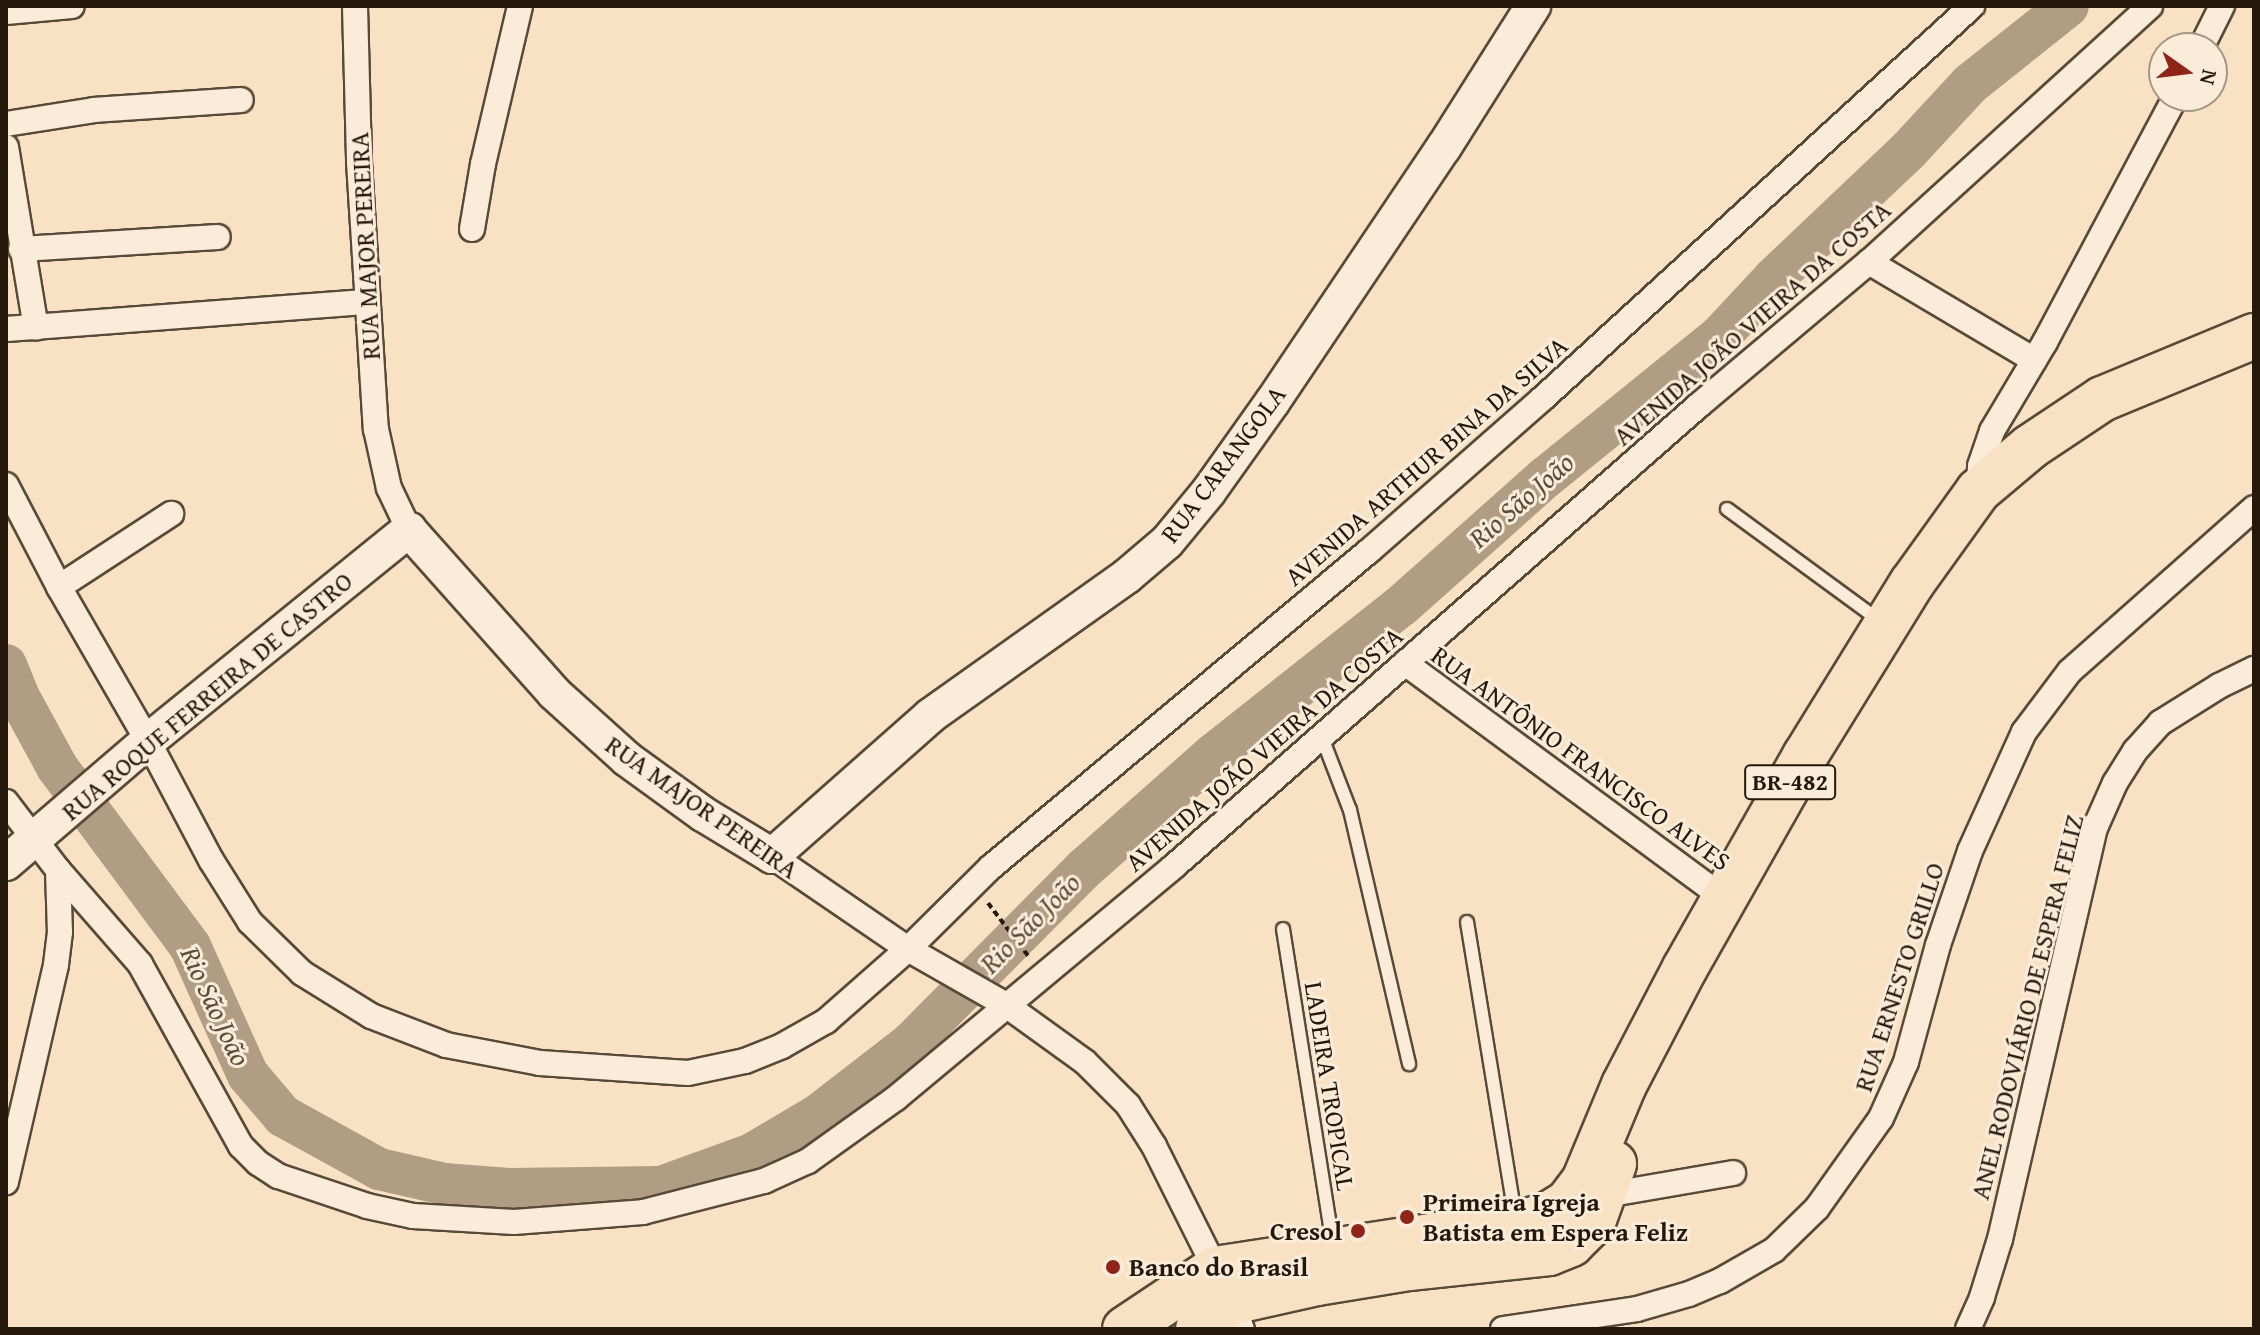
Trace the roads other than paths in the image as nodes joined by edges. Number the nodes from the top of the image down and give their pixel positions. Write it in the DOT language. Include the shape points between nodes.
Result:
graph roads {
  1 [pos="72,6"];
  2 [pos="355,6"];
  3 [pos="520,6"];
  4 [pos="1533,6"];
  5 [pos="1972,6"];
  6 [pos="2150,6"];
  7 [pos="2222,6"];
  8 [pos="6,12"];
  9 [pos="2209,32"];
  10 [pos="241,100"];
  11 [pos="2167,112"];
  12 [pos="6,124"];
  13 [pos="6,147"];
  14 [pos="472,229"];
  15 [pos="218,237"];
  16 [pos="21,249"];
  17 [pos="1869,262"];
  18 [pos="366,302"];
  19 [pos="36,328"];
  20 [pos="6,329"];
  21 [pos="2254,336"];
  22 [pos="2034,360"];
  23 [pos="6,485"];
  24 [pos="1978,491"];
  25 [pos="2254,508"];
  26 [pos="1727,509"];
  27 [pos="171,514"];
  28 [pos="409,530"];
  29 [pos="59,587"];
  30 [pos="1886,625"];
  31 [pos="1405,663"];
  32 [pos="2254,669"];
  33 [pos="1321,735"];
  34 [pos="148,741"];
  35 [pos="6,802"];
  36 [pos="41,835"];
  37 [pos="772,856"];
  38 [pos="6,863"];
  39 [pos="58,870"];
  40 [pos="1724,898"];
  41 [pos="1467,922"];
  42 [pos="1283,929"];
  43 [pos="908,949"];
  44 [pos="999,1001"];
  45 [pos="1409,1064"];
  46 [pos="1624,1085"];
  47 [pos="1733,1173"];
  48 [pos="6,1182"];
  49 [pos="1606,1195"];
  50 [pos="1517,1223"];
  51 [pos="1334,1250"];
  52 [pos="1230,1300"];
  53 [pos="1125,1329"];
  54 [pos="1198,1329"];
  55 [pos="1503,1329"];
  56 [pos="1968,1329"];
  1 -- 8 [label="street"];
  2 -- 18 [label="street, RUA MAJOR PEREIRA"];
  3 -- 14 [label="street"];
  4 -- 37 [label="street, RUA CARANGOLA" via="1273,401 1167,542 930,716"];
  5 -- 43 [label="street, AVENIDA ARTHUR BINA DA SILVA" via="1553,389 1369,551 991,867"];
  6 -- 17 [label="street, AVENIDA JOÃO VIEIRA DA COSTA"];
  7 -- 9 [label="street"];
  10 -- 12 [label="street" via="94,110"];
  11 -- 22 [label="street"];
  13 -- 16 [label="street"];
  15 -- 16 [label="street"];
  16 -- 19 [label="street"];
  17 -- 22 [label="street"];
  17 -- 31 [label="street, AVENIDA JOÃO VIEIRA DA COSTA"];
  18 -- 19 [label="street"];
  18 -- 28 [label="street, RUA MAJOR PEREIRA" via="376,429 389,488"];
  19 -- 20 [label="street"];
  21 -- 24 [label="highway, BR-482" via="2102,399 2030,447"];
  22 -- 24 [label="street" via="1985,446"];
  23 -- 29 [label="street, AVENIDA ARTHUR BINA DA SILVA"];
  24 -- 30 [label="highway, BR-482"];
  25 -- 55 [label="street, RUA ERNESTO GRILLO" via="2070,671 2024,732 1970,851 1906,1062 1881,1118 1817,1208 1774,1250 1689,1294 1637,1309"];
  26 -- 30 [label="lane"];
  27 -- 29 [label="street"];
  28 -- 34 [label="street, RUA ROQUE FERREIRA DE CASTRO"];
  28 -- 37 [label="street, RUA MAJOR PEREIRA" via="554,693 627,759"];
  29 -- 34 [label="street, AVENIDA ARTHUR BINA DA SILVA"];
  30 -- 40 [label="highway, BR-482"];
  31 -- 33 [label="street, AVENIDA JOÃO VIEIRA DA COSTA"];
  31 -- 40 [label="street, RUA ANTÔNIO FRANCISCO ALVES"];
  32 -- 56 [label="street, ANEL RODOVIÁRIO DE ESPERA FELIZ" via="2160,723 2122,772 2095,828 2000,1239"];
  33 -- 44 [label="street, AVENIDA JOÃO VIEIRA DA COSTA" via="1172,868"];
  33 -- 45 [label="lane" via="1350,810"];
  34 -- 36 [label="street, RUA ROQUE FERREIRA DE CASTRO"];
  34 -- 43 [label="street, AVENIDA ARTHUR BINA DA SILVA" via="250,922 302,973 371,1016 446,1045 540,1063 688,1073 745,1061 782,1046 826,1021"];
  35 -- 36 [label="street, AVENIDA JOÃO VIEIRA DA COSTA"];
  36 -- 38 [label="street, RUA ROQUE FERREIRA DE CASTRO"];
  36 -- 39 [label="street, AVENIDA JOÃO VIEIRA DA COSTA"];
  37 -- 43 [label="street, RUA MAJOR PEREIRA"];
  39 -- 44 [label="street, AVENIDA JOÃO VIEIRA DA COSTA" via="140,964 241,1146 258,1163 278,1176 413,1216 514,1222 643,1212 764,1181 808,1161 896,1098"];
  39 -- 48 [label="street" via="56,965"];
  40 -- 46 [label="highway, BR-482"];
  41 -- 50 [label="lane"];
  42 -- 51 [label="lane, LADEIRA TROPICAL"];
  43 -- 44 [label="street, RUA MAJOR PEREIRA"];
  44 -- 52 [label="street, RUA MAJOR PEREIRA" via="1085,1062 1128,1105 1154,1146"];
  46 -- 49 [label="highway, BR-482"];
  46 -- 50 [label="highway, BR-482" via="1579,1190 1549,1214"];
  47 -- 49 [label="street"];
  49 -- 52 [label="highway, BR-482" via="1593,1222 1571,1244 1549,1253 1409,1268"];
  50 -- 51 [label="highway, BR-482"];
  51 -- 52 [label="highway, BR-482"];
  52 -- 53 [label="highway, BR-482"];
  52 -- 54 [label="highway, BR-482"];
}
